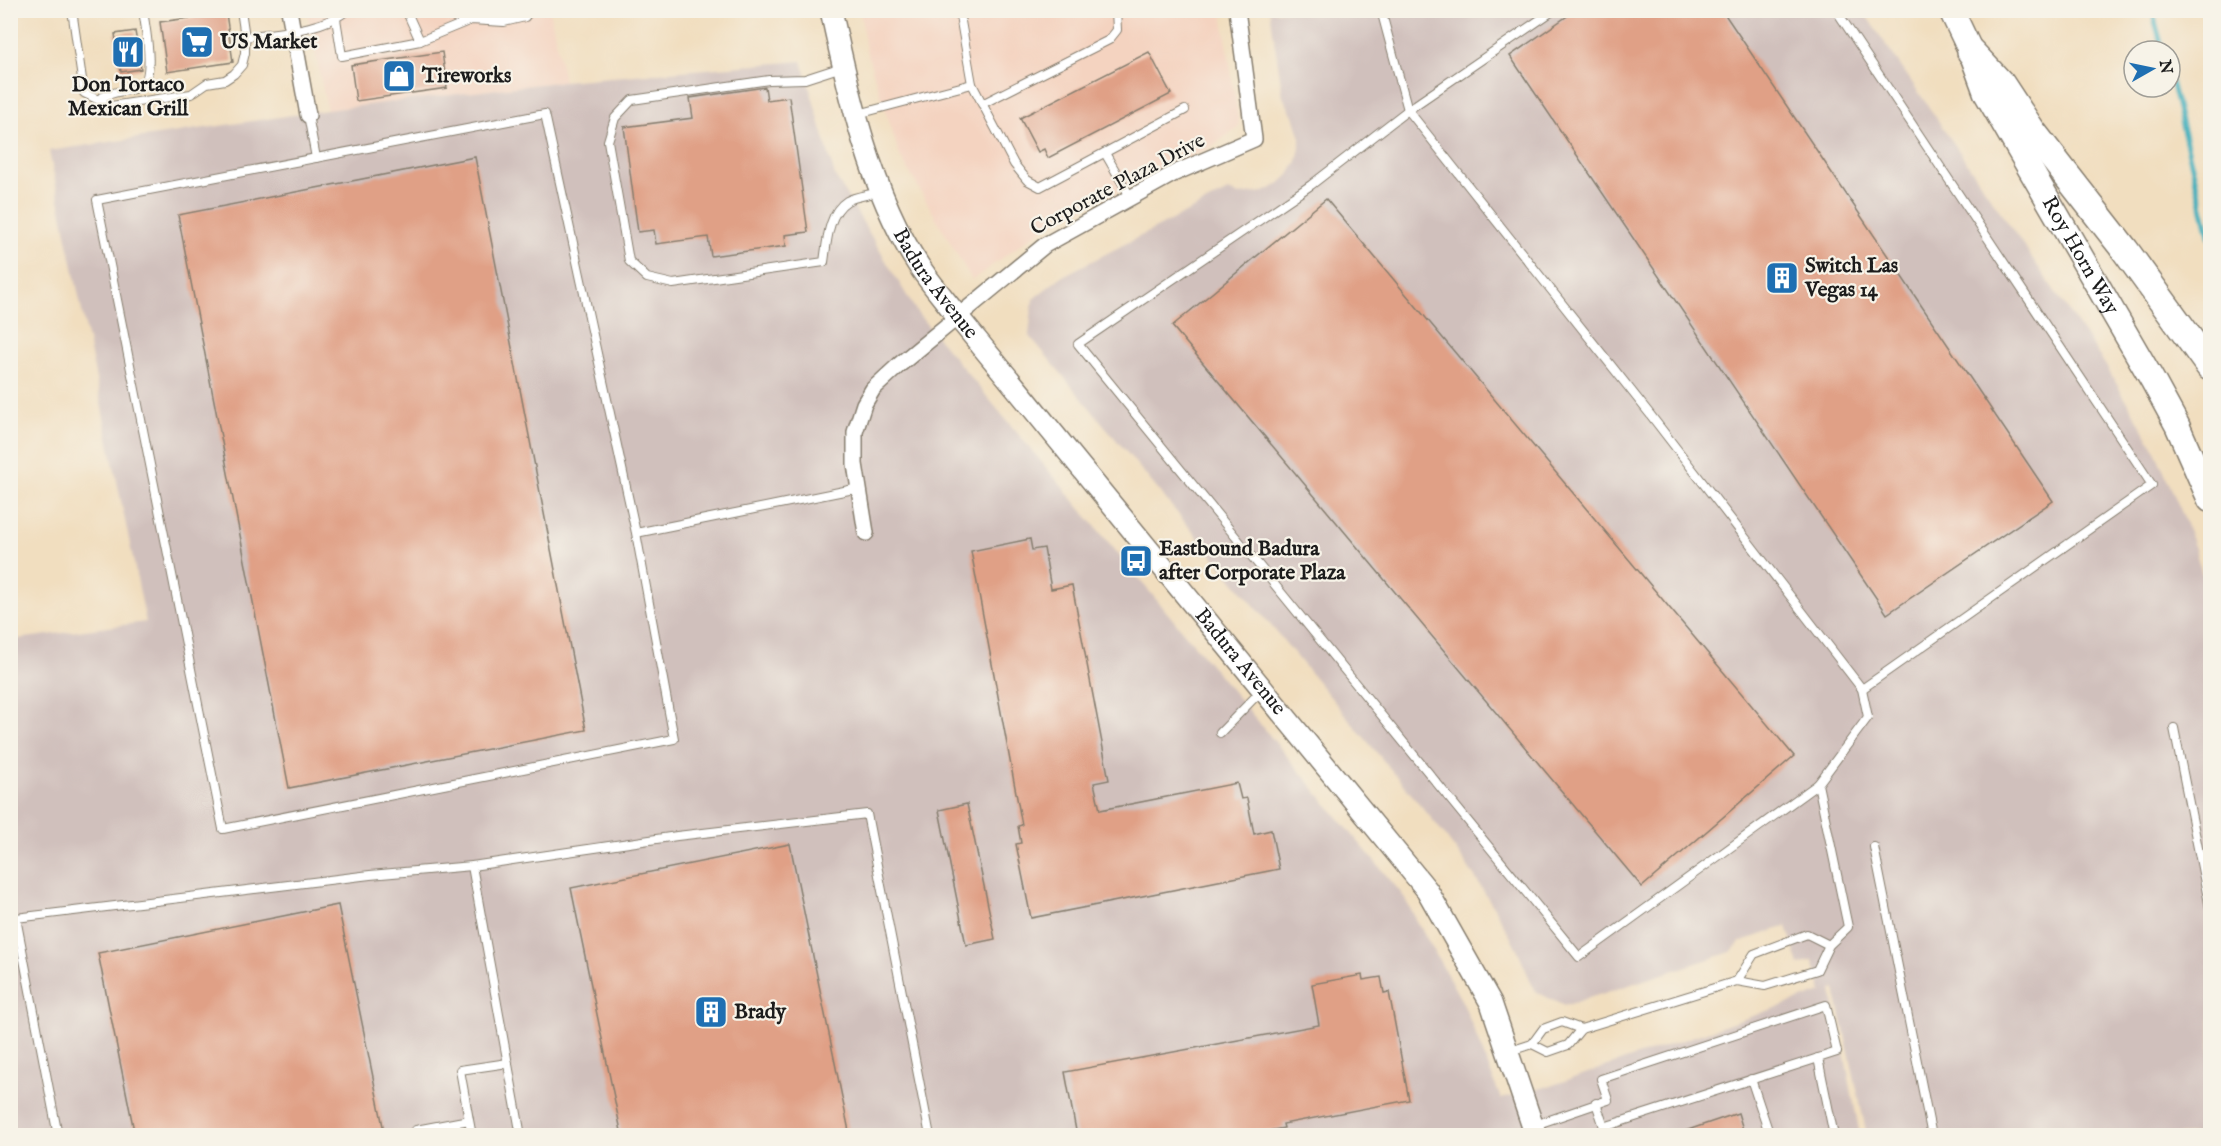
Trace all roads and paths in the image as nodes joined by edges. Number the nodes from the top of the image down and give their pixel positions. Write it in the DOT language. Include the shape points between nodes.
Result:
graph roads {
  1 [pos="72,10"];
  2 [pos="143,10"];
  3 [pos="241,10"];
  4 [pos="289,10"];
  5 [pos="348,10"];
  6 [pos="406,10"];
  7 [pos="530,10"];
  8 [pos="831,10"];
  9 [pos="978,10"];
  10 [pos="1116,10"];
  11 [pos="1237,10"];
  12 [pos="1381,10"];
  13 [pos="1554,10"];
  14 [pos="1836,10"];
  15 [pos="1951,10"];
  16 [pos="959,12"];
  17 [pos="336,19"];
  18 [pos="294,30"];
  19 [pos="245,37"];
  20 [pos="420,41"];
  21 [pos="1971,52"];
  22 [pos="843,66"];
  23 [pos="972,84"];
  24 [pos="99,99"];
  25 [pos="982,104"];
  26 [pos="1185,110"];
  27 [pos="1408,110"];
  28 [pos="308,115"];
  29 [pos="855,115"];
  30 [pos="1105,153"];
  31 [pos="316,158"];
  32 [pos="882,191"];
  33 [pos="1131,198"];
  34 [pos="958,317"];
  35 [pos="2211,368"];
  36 [pos="859,488"];
  37 [pos="2211,500"];
  38 [pos="636,533"];
  39 [pos="866,533"];
  40 [pos="1263,689"];
  41 [pos="1862,689"];
  42 [pos="2174,728"];
  43 [pos="1220,733"];
  44 [pos="1818,784"];
  45 [pos="1874,847"];
  46 [pos="471,866"];
  47 [pos="2211,908"];
  48 [pos="13,919"];
  49 [pos="1829,945"];
  50 [pos="1737,981"];
  51 [pos="1581,1029"];
  52 [pos="1532,1044"];
  53 [pos="1508,1052"];
  54 [pos="1818,1058"];
  55 [pos="508,1063"];
  56 [pos="1751,1079"];
  57 [pos="1596,1103"];
  58 [pos="470,1120"];
  59 [pos="416,1130"];
  60 [pos="1535,1130"];
  61 [pos="1605,1131"];
  62 [pos="58,1136"];
  63 [pos="472,1136"];
  64 [pos="521,1136"];
  65 [pos="930,1136"];
  66 [pos="1770,1136"];
  67 [pos="1834,1136"];
  68 [pos="1932,1136"];
  1 -- 24 [label="lane" via="84,93"];
  2 -- 24 [label="lane" via="148,78 138,88 110,92"];
  3 -- 19 [label="lane"];
  4 -- 18 [label="street"];
  5 -- 17 [label="lane"];
  6 -- 20 [label="lane"];
  7 -- 20 [label="lane" via="525,17 504,22 471,20"];
  8 -- 22 [label="main road, Badura Avenue"];
  9 -- 16 [label="lane"];
  10 -- 25 [label="lane" via="1117,30 1109,40"];
  11 -- 33 [label="street, Corporate Plaza Drive" via="1254,139 1175,173"];
  12 -- 27 [label="lane"];
  13 -- 27 [label="lane"];
  14 -- 41 [label="lane" via="2152,485"];
  15 -- 21 [label="main road, Roy Horn Way"];
  16 -- 23 [label="lane"];
  17 -- 18 [label="lane"];
  17 -- 20 [label="lane" via="342,56"];
  18 -- 19 [label="lane"];
  18 -- 28 [label="street"];
  19 -- 24 [label="lane" via="242,65 225,80 207,83 191,94 111,106"];
  21 -- 35 [label="highway" via="2001,84 2032,131"];
  21 -- 37 [label="main road, Roy Horn Way" via="1986,93 2153,381"];
  22 -- 29 [label="main road, Badura Avenue"];
  22 -- 32 [label="lane" via="805,79 769,80 632,100 615,118 608,141 629,261 647,278 673,284 824,262 829,229 837,210 847,201"];
  23 -- 25 [label="lane"];
  23 -- 29 [label="lane"];
  25 -- 30 [label="lane" via="1014,164 1027,180 1040,187"];
  26 -- 30 [label="lane"];
  27 -- 41 [label="lane"];
  27 -- 44 [label="lane" via="1311,185 1078,344 1579,957"];
  28 -- 31 [label="lane"];
  29 -- 32 [label="main road, Badura Avenue"];
  30 -- 33 [label="lane"];
  31 -- 38 [label="lane" via="545,114"];
  31 -- 38 [label="lane" via="97,200 223,828 674,739"];
  32 -- 34 [label="main road, Badura Avenue" via="918,266"];
  33 -- 34 [label="street, Corporate Plaza Drive" via="1045,245"];
  34 -- 36 [label="street, Corporate Plaza Drive" via="873,389 864,404 855,432"];
  34 -- 40 [label="main road, Badura Avenue"];
  36 -- 38 [label="lane"];
  36 -- 39 [label="street, Corporate Plaza Drive"];
  40 -- 43 [label="lane"];
  40 -- 53 [label="main road, Badura Avenue" via="1427,890 1491,1003"];
  41 -- 44 [label="lane" via="1868,717"];
  42 -- 47 [label="lane"];
  44 -- 49 [label="lane" via="1848,927"];
  45 -- 68 [label="lane"];
  46 -- 48 [label="lane"];
  46 -- 55 [label="lane"];
  46 -- 65 [label="lane" via="867,814"];
  48 -- 62 [label="lane"];
  49 -- 50 [label="lane" via="1816,970 1765,986"];
  49 -- 50 [label="lane" via="1807,934 1754,954"];
  50 -- 51 [label="lane"];
  51 -- 52 [label="lane" via="1562,1022 1543,1029"];
  51 -- 52 [label="lane" via="1568,1045 1548,1052"];
  52 -- 53 [label="lane"];
  53 -- 60 [label="main road, Badura Avenue"];
  54 -- 56 [label="lane"];
  54 -- 57 [label="lane" via="1837,1052 1826,1005 1601,1078 1608,1100"];
  54 -- 67 [label="lane"];
  55 -- 58 [label="lane" via="460,1070"];
  55 -- 64 [label="lane"];
  56 -- 61 [label="lane"];
  56 -- 66 [label="lane"];
  57 -- 60 [label="lane"];
  57 -- 61 [label="lane"];
  58 -- 59 [label="lane"];
  58 -- 63 [label="lane"];
}
